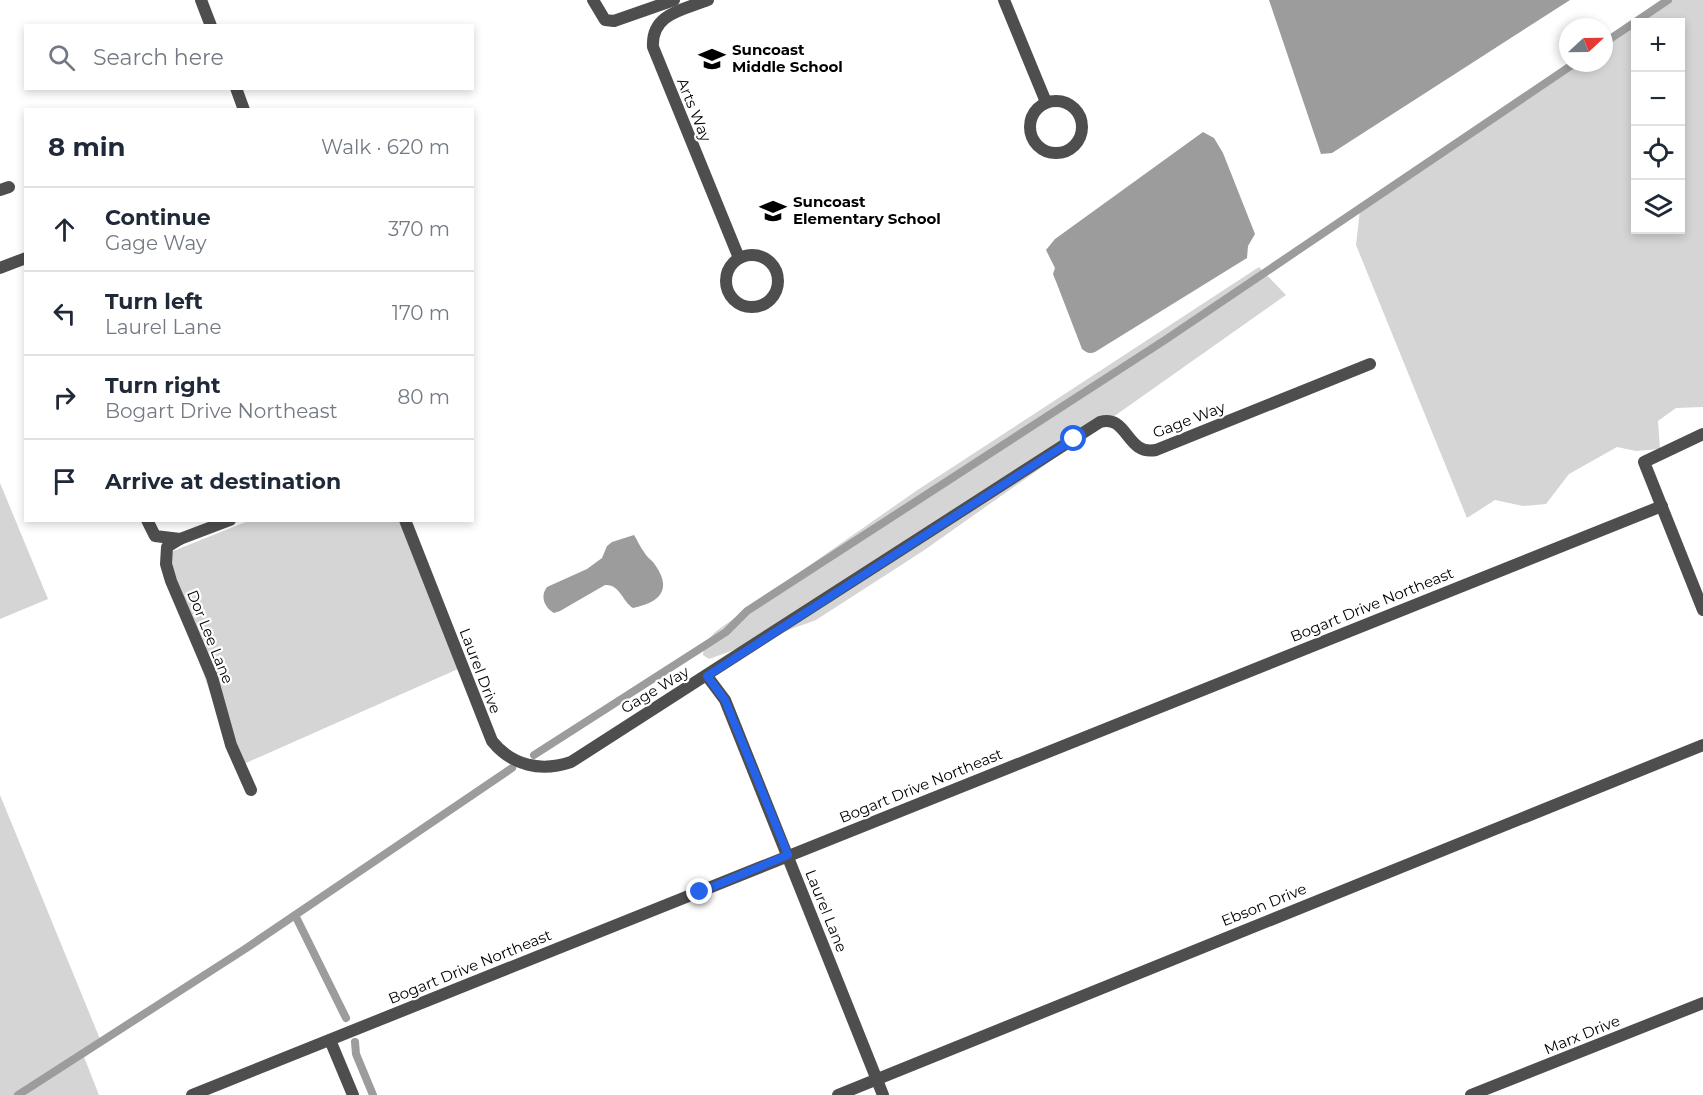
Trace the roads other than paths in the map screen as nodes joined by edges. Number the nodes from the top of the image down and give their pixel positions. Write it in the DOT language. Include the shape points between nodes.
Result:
graph roads {
  1 [pos="201,0"];
  2 [pos="593,0"];
  3 [pos="674,0"];
  4 [pos="708,0"];
  5 [pos="1004,0"];
  6 [pos="210,24"];
  7 [pos="237,90"];
  8 [pos="1046,102"];
  9 [pos="243,108"];
  10 [pos="739,258"];
  11 [pos="24,259"];
  12 [pos="0,268"];
  13 [pos="1370,364"];
  14 [pos="1703,434"];
  15 [pos="1662,506"];
  16 [pos="148,522"];
  17 [pos="225,522"];
  18 [pos="406,522"];
  19 [pos="180,539"];
  20 [pos="1703,610"];
  21 [pos="707,676"];
  22 [pos="1703,745"];
  23 [pos="579,756"];
  24 [pos="251,790"];
  25 [pos="788,855"];
  26 [pos="1703,1003"];
  27 [pos="330,1040"];
  28 [pos="877,1080"];
  29 [pos="192,1095"];
  30 [pos="353,1095"];
  31 [pos="838,1095"];
  32 [pos="883,1095"];
  33 [pos="1472,1095"];
  1 -- 6 [label="street"];
  2 -- 3 [label="street" via="605,20 614,21"];
  4 -- 10 [label="street, Arts Way" via="664,17 652,36 652,47"];
  5 -- 8 [label="street"];
  7 -- 9 [label="street"];
  8 -- 8 [label="street" via="1062,101 1080,116 1082,132 1067,151 1043,150 1032,138 1030,121"];
  10 -- 10 [label="street" via="725,281 731,298 746,307 764,305 778,285 775,269 755,255"];
  11 -- 12 [label="street"];
  13 -- 21 [label="street, Gage Way" via="1147,452 1139,449 1117,423 1100,422"];
  14 -- 15 [label="street" via="1644,462"];
  15 -- 20 [label="street"];
  15 -- 25 [label="street, Bogart Drive Northeast"];
  16 -- 19 [label="street" via="155,536"];
  17 -- 19 [label="street"];
  18 -- 23 [label="street, Laurel Drive" via="492,741 507,756 525,765 563,764"];
  19 -- 24 [label="street, Dor Lee Lane" via="167,547 166,564 212,676 231,745"];
  21 -- 23 [label="street, Gage Way"];
  21 -- 25 [label="street, Laurel Lane" via="725,700"];
  22 -- 28 [label="street, Ebson Drive"];
  25 -- 27 [label="street, Bogart Drive Northeast"];
  25 -- 28 [label="street, Laurel Lane"];
  26 -- 33 [label="street, Marx Drive"];
  27 -- 29 [label="street, Bogart Drive Northeast"];
  27 -- 30 [label="street"];
  28 -- 31 [label="street, Ebson Drive"];
  28 -- 32 [label="street, Laurel Lane"];
}
